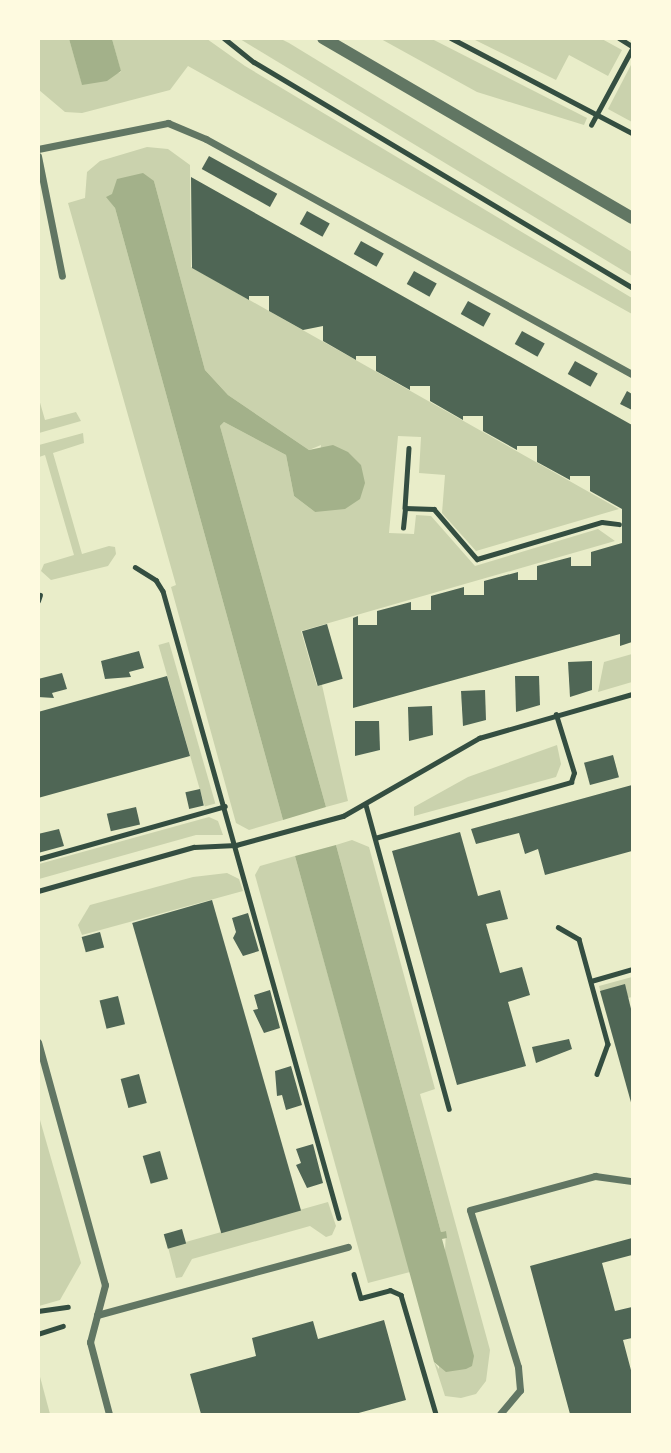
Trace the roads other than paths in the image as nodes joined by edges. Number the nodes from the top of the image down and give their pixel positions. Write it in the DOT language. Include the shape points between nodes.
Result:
graph roads {
  1 [pos="323,38"];
  2 [pos="38,149"];
  3 [pos="38,156"];
  4 [pos="632,218"];
  5 [pos="62,276"];
  6 [pos="632,374"];
  7 [pos="38,1042"];
  8 [pos="632,1181"];
  9 [pos="348,1247"];
  10 [pos="97,1315"];
  11 [pos="109,1415"];
  12 [pos="500,1415"];
  1 -- 4 [label="street"];
  2 -- 6 [label="street" via="168,123 206,139"];
  3 -- 5 [label="street"];
  7 -- 10 [label="street" via="105,1285"];
  8 -- 12 [label="street" via="595,1176 470,1210 517,1367 520,1390"];
  9 -- 10 [label="street"];
  10 -- 11 [label="street" via="90,1342"];
}
